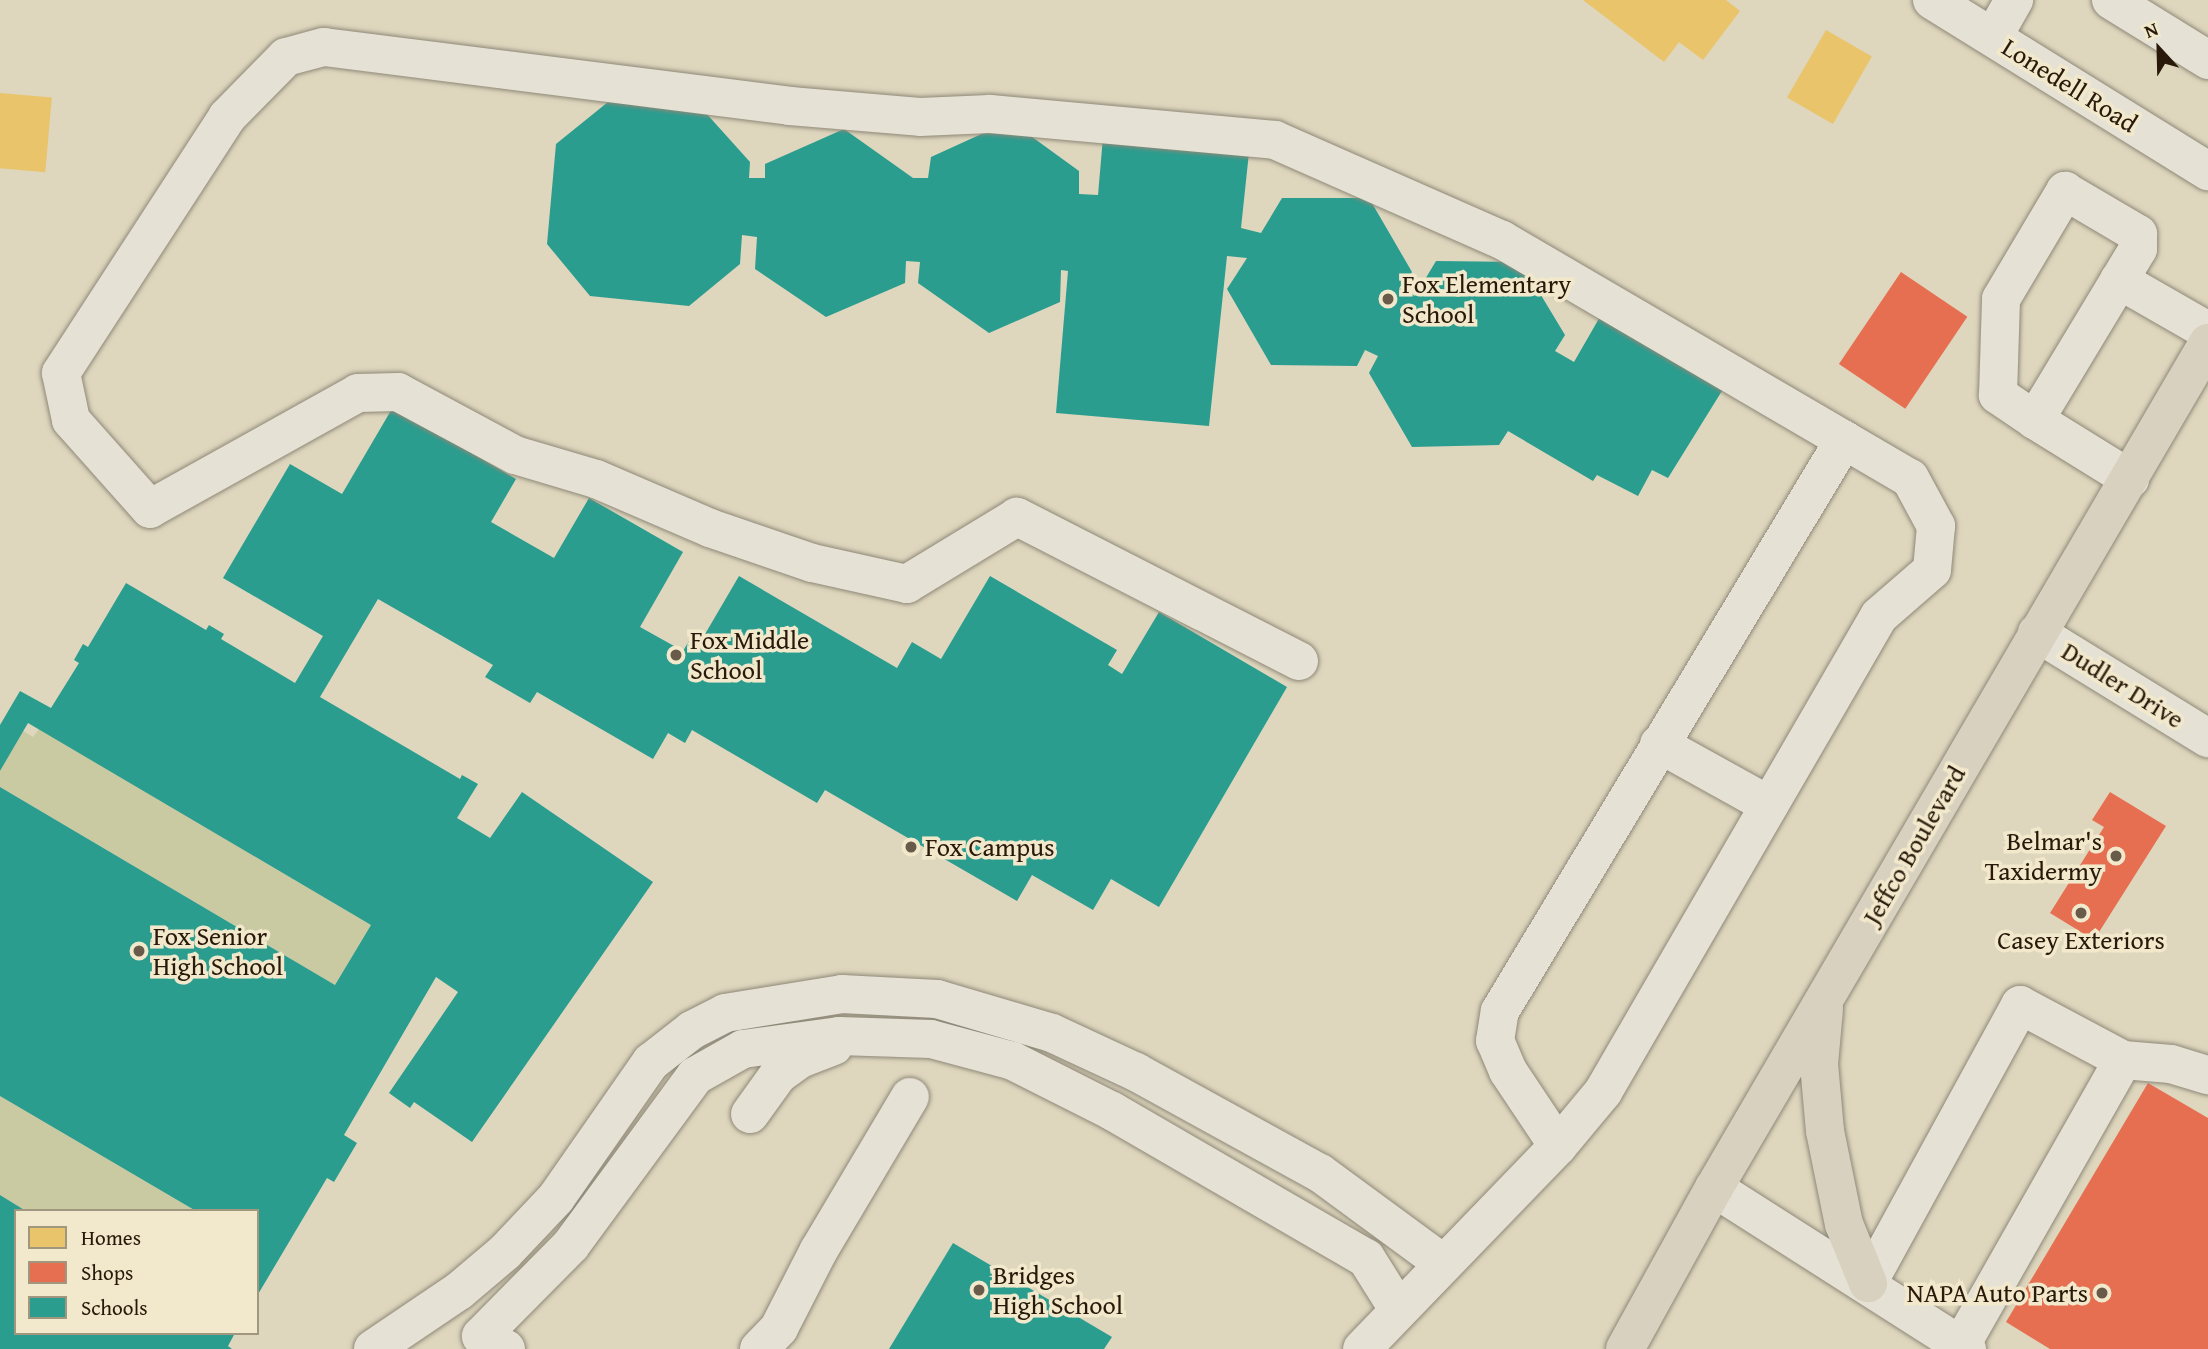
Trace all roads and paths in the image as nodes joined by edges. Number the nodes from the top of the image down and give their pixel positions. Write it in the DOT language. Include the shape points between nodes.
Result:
graph roads {
  1 [pos="1932,0"];
  2 [pos="2014,0"];
  3 [pos="2111,0"];
  4 [pos="1993,37"];
  5 [pos="2208,60"];
  6 [pos="2208,171"];
  7 [pos="2119,280"];
  8 [pos="2208,331"];
  9 [pos="2208,343"];
  10 [pos="2035,420"];
  11 [pos="1844,440"];
  12 [pos="2130,479"];
  13 [pos="2037,633"];
  14 [pos="1299,661"];
  15 [pos="2208,738"];
  16 [pos="1659,744"];
  17 [pos="1769,805"];
  18 [pos="1826,996"];
  19 [pos="866,1036"];
  20 [pos="2123,1060"];
  21 [pos="2208,1075"];
  22 [pos="910,1097"];
  23 [pos="750,1114"];
  24 [pos="1558,1146"];
  25 [pos="1714,1188"];
  26 [pos="1441,1262"];
  27 [pos="1868,1283"];
  28 [pos="1398,1309"];
  29 [pos="493,1343"];
  30 [pos="1964,1347"];
  31 [pos="373,1349"];
  32 [pos="759,1349"];
  33 [pos="1362,1349"];
  34 [pos="1625,1349"];
  1 -- 4 [label="street, Lonedell Road"];
  2 -- 4 [label="street"];
  3 -- 5 [label="street"];
  4 -- 6 [label="street, Lonedell Road"];
  7 -- 8 [label="street"];
  7 -- 10 [label="street"];
  7 -- 10 [label="street" via="2138,249 2138,234 2065,191 2001,299 1998,395"];
  9 -- 12 [label="main road, Jeffco Boulevard"];
  10 -- 12 [label="street"];
  11 -- 14 [label="street" via="1502,240 1275,140 990,114 920,117 790,106 324,47 286,57 227,117 61,373 71,420 150,509 358,393 398,392 515,455 596,479 710,528 812,563 907,584 1017,517"];
  11 -- 16 [label="street"];
  11 -- 17 [label="street" via="1910,478 1936,526 1932,570 1879,615"];
  12 -- 13 [label="main road, Jeffco Boulevard"];
  13 -- 15 [label="street, Dudler Drive"];
  13 -- 18 [label="main road, Jeffco Boulevard"];
  16 -- 17 [label="street"];
  16 -- 24 [label="street" via="1500,1011 1495,1041 1508,1071"];
  17 -- 24 [label="street" via="1603,1092"];
  18 -- 25 [label="main road, Jeffco Boulevard"];
  18 -- 27 [label="main road" via="1820,1097 1844,1224"];
  19 -- 23 [label="street" via="800,1059 762,1093"];
  19 -- 28 [label="street" via="931,1040 986,1051 1112,1111 1366,1258"];
  19 -- 29 [label="street" via="743,1049 705,1068 668,1109 572,1245"];
  20 -- 21 [label="street" via="2171,1064"];
  20 -- 27 [label="street" via="2020,1005"];
  20 -- 30 [label="street"];
  22 -- 32 [label="street" via="819,1250 779,1328"];
  24 -- 26 [label="street"];
  25 -- 27 [label="street"];
  25 -- 34 [label="main road, Jeffco Boulevard"];
  26 -- 28 [label="street"];
  26 -- 31 [label="street" via="1320,1173 1136,1072 1052,1033 937,999 842,994 725,1013 692,1030 651,1062 556,1198 505,1252 459,1291"];
  27 -- 30 [label="street"];
  28 -- 33 [label="street"];
}
